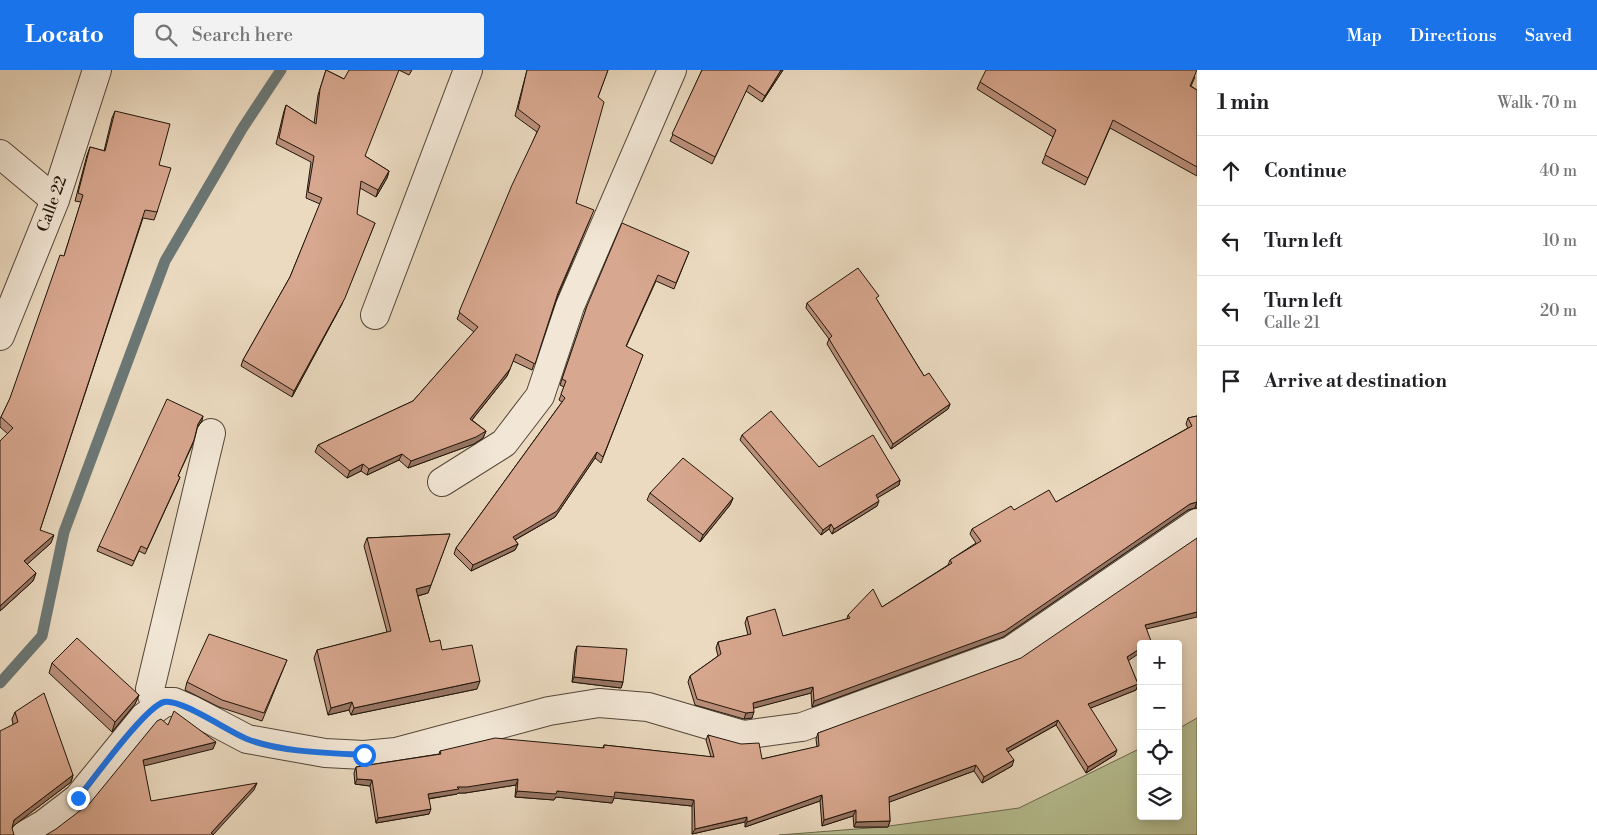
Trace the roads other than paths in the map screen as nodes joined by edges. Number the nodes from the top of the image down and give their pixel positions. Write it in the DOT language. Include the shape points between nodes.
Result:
graph roads {
  1 [pos="97,70"];
  2 [pos="468,70"];
  3 [pos="672,70"];
  4 [pos="0,154"];
  5 [pos="55,200"];
  6 [pos="375,316"];
  7 [pos="0,336"];
  8 [pos="210,433"];
  9 [pos="442,482"];
  10 [pos="1197,524"];
  11 [pos="150,712"];
  12 [pos="25,835"];
  1 -- 5 [label="street, Calle 22"];
  2 -- 6 [label="street"];
  3 -- 9 [label="street" via="570,306 540,396 504,443"];
  4 -- 5 [label="street"];
  5 -- 7 [label="street, Calle 22"];
  8 -- 11 [label="street" via="150,689"];
  10 -- 11 [label="street" via="1010,651 802,727 743,735 648,707 599,703 549,711 396,752 364,755 325,753 247,740 174,702 165,702"];
  11 -- 12 [label="street" via="78,798"];
}
